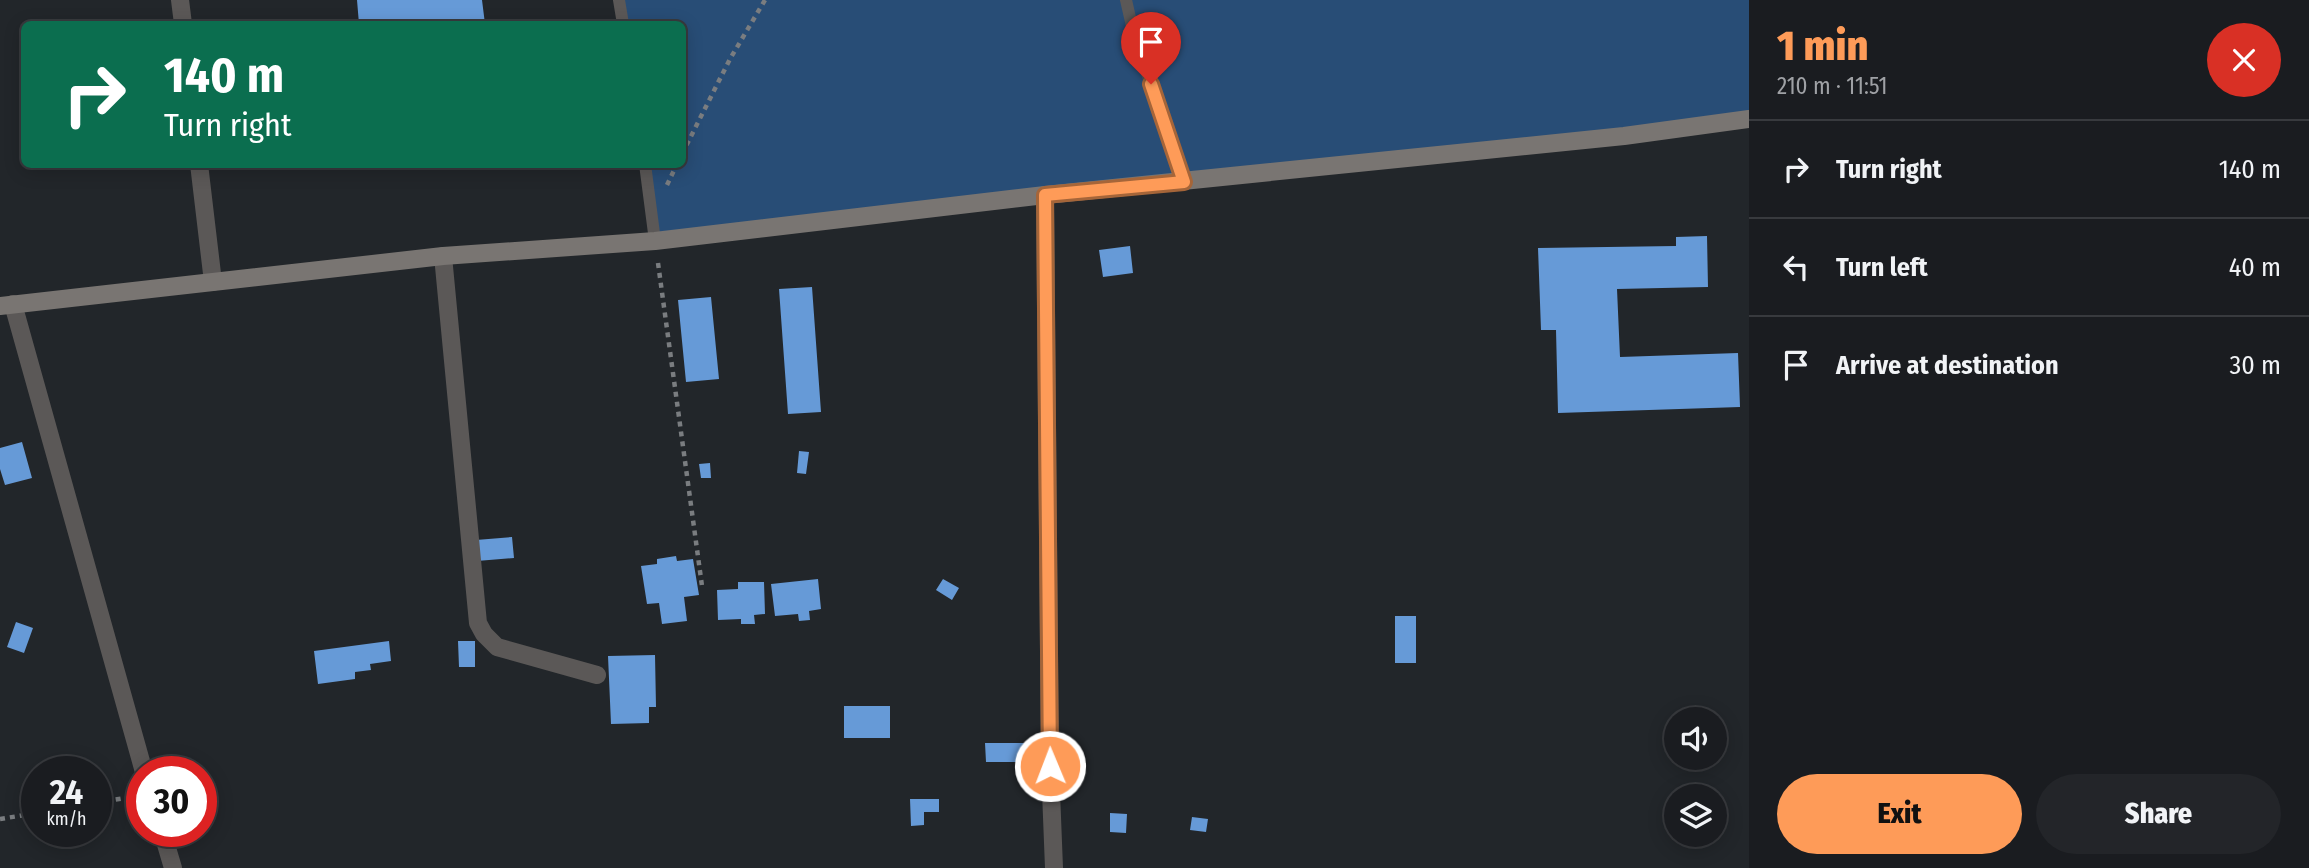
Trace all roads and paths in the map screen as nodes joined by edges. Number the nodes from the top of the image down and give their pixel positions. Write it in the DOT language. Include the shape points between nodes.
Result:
graph roads {
  1 [pos="180,0"];
  2 [pos="620,0"];
  3 [pos="765,0"];
  4 [pos="1126,0"];
  5 [pos="183,21"];
  6 [pos="623,21"];
  7 [pos="1749,119"];
  8 [pos="686,146"];
  9 [pos="199,168"];
  10 [pos="646,168"];
  11 [pos="1184,182"];
  12 [pos="1045,195"];
  13 [pos="655,241"];
  14 [pos="443,256"];
  15 [pos="213,282"];
  16 [pos="7,305"];
  17 [pos="702,586"];
  18 [pos="597,675"];
  19 [pos="139,756"];
  20 [pos="21,816"];
  21 [pos="0,819"];
  22 [pos="167,847"];
  23 [pos="173,868"];
  24 [pos="1054,868"];
  1 -- 5 [label="street"];
  2 -- 6 [label="lane"];
  3 -- 8 [label="path"];
  4 -- 11 [label="lane"];
  7 -- 11 [label="main road"];
  9 -- 15 [label="street"];
  10 -- 13 [label="lane"];
  11 -- 12 [label="main road"];
  12 -- 13 [label="main road"];
  12 -- 24 [label="street"];
  13 -- 14 [label="main road"];
  13 -- 17 [label="path"];
  14 -- 15 [label="main road"];
  14 -- 18 [label="street" via="478,622 497,646"];
  15 -- 16 [label="main road"];
  16 -- 19 [label="street"];
  20 -- 21 [label="path"];
  22 -- 23 [label="street"];
}
